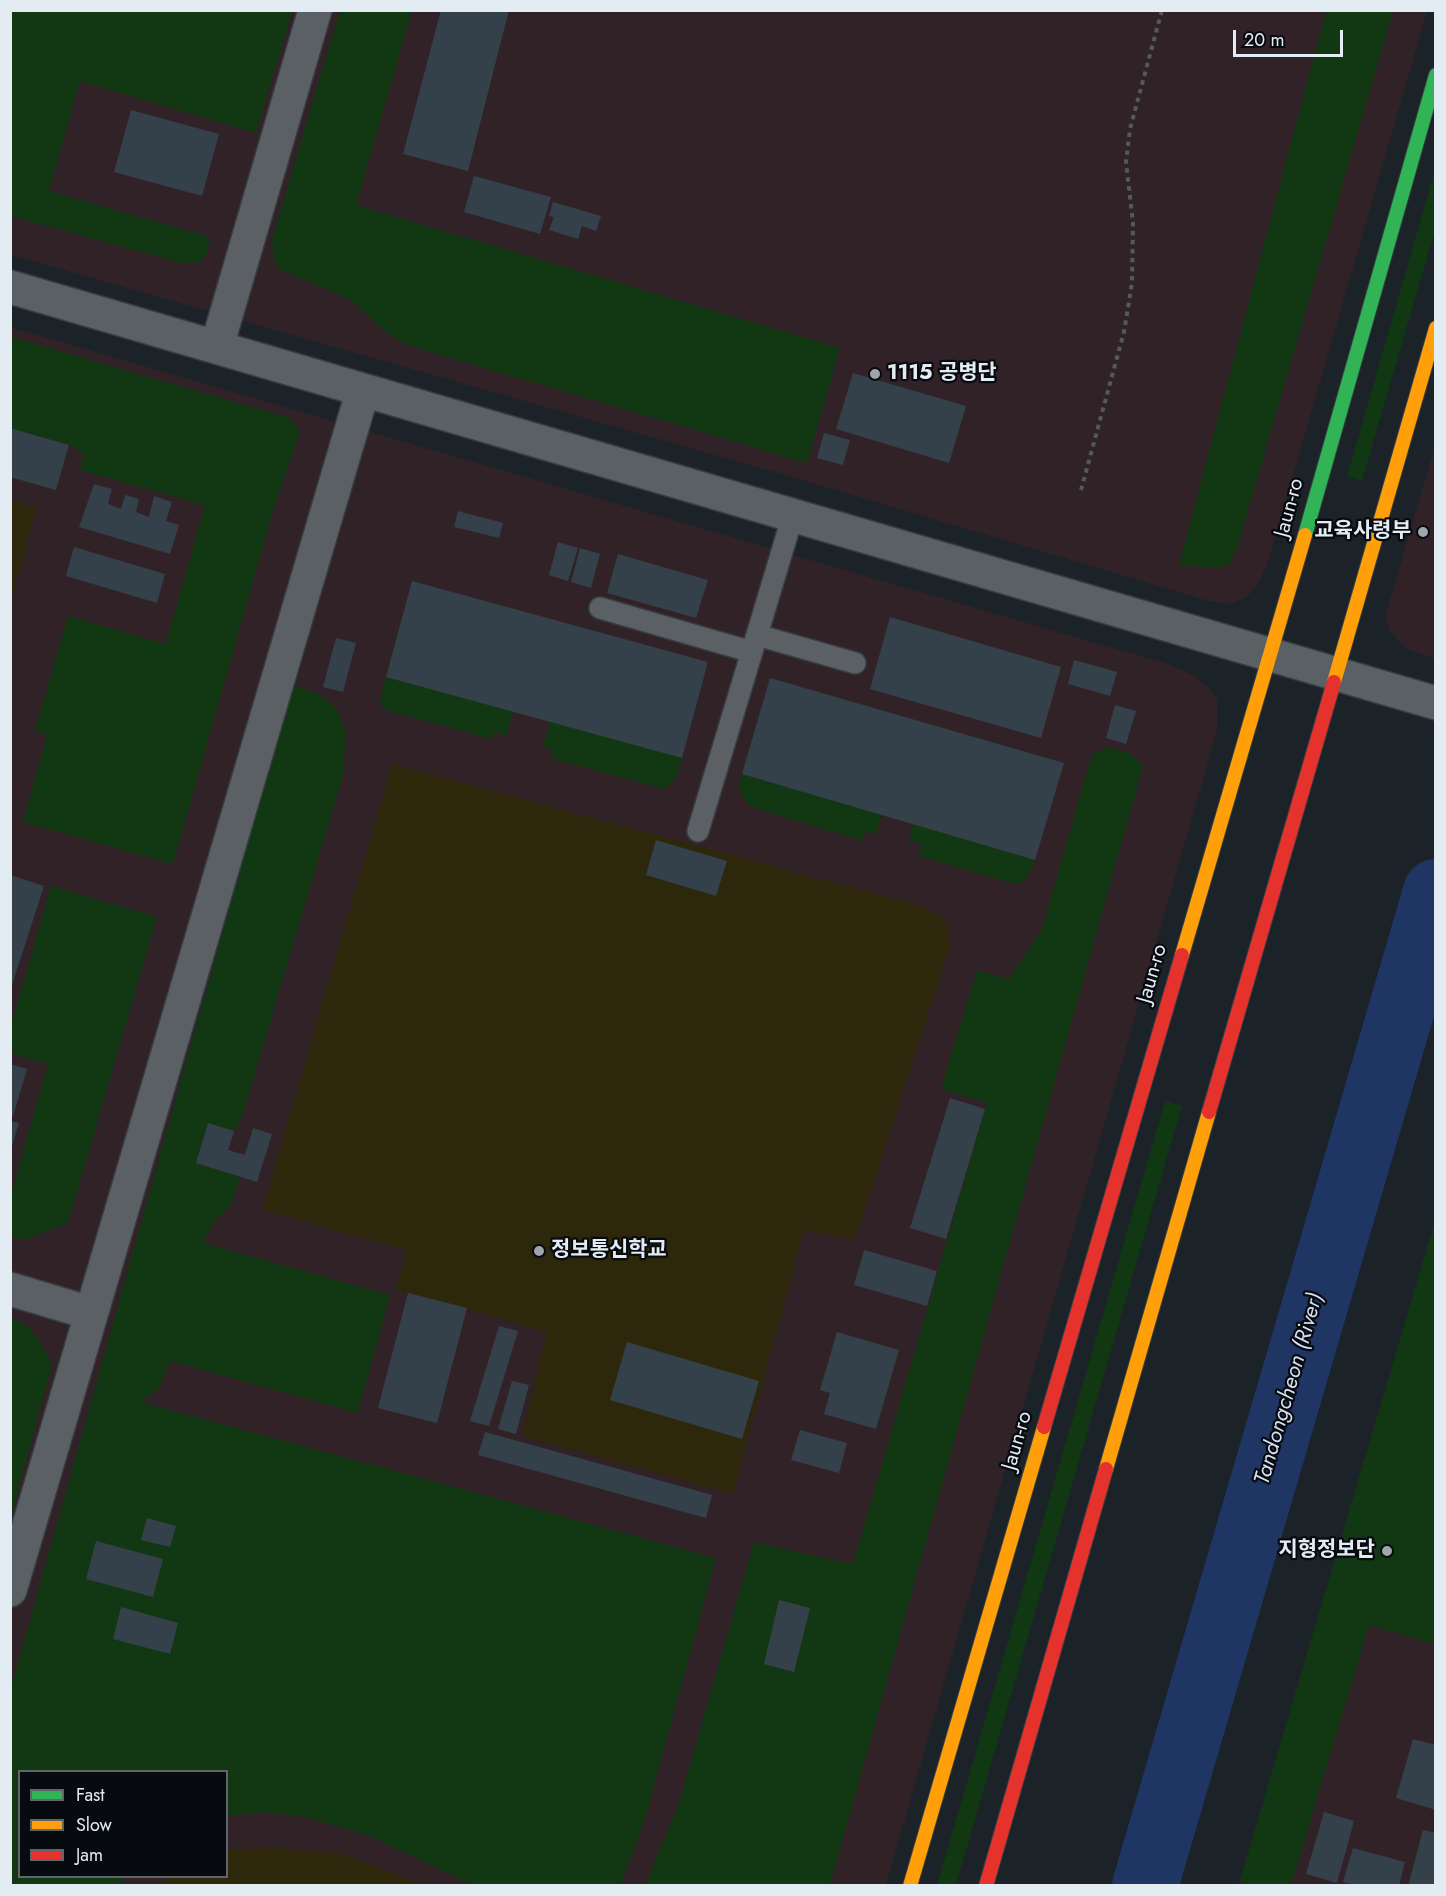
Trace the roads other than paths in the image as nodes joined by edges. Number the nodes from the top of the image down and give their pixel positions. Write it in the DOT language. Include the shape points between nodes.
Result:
graph roads {
  1 [pos="315,10"];
  2 [pos="1436,75"];
  3 [pos="10,287"];
  4 [pos="1436,328"];
  5 [pos="217,346"];
  6 [pos="363,390"];
  7 [pos="793,515"];
  8 [pos="600,608"];
  9 [pos="754,643"];
  10 [pos="1269,653"];
  11 [pos="855,663"];
  12 [pos="1337,672"];
  13 [pos="1436,703"];
  14 [pos="698,831"];
  15 [pos="10,1289"];
  16 [pos="90,1313"];
  17 [pos="10,1590"];
  18 [pos="910,1886"];
  19 [pos="986,1886"];
  1 -- 5 [label="street"];
  2 -- 10 [label="street, Jaun-ro"];
  3 -- 5 [label="street"];
  4 -- 12 [label="street"];
  5 -- 6 [label="street"];
  6 -- 7 [label="street"];
  6 -- 16 [label="street"];
  7 -- 9 [label="lane"];
  7 -- 10 [label="street"];
  8 -- 9 [label="lane"];
  9 -- 11 [label="lane"];
  9 -- 14 [label="lane"];
  10 -- 12 [label="street"];
  10 -- 18 [label="street, Jaun-ro"];
  12 -- 13 [label="street"];
  12 -- 19 [label="street"];
  15 -- 16 [label="street"];
  16 -- 17 [label="street"];
}
